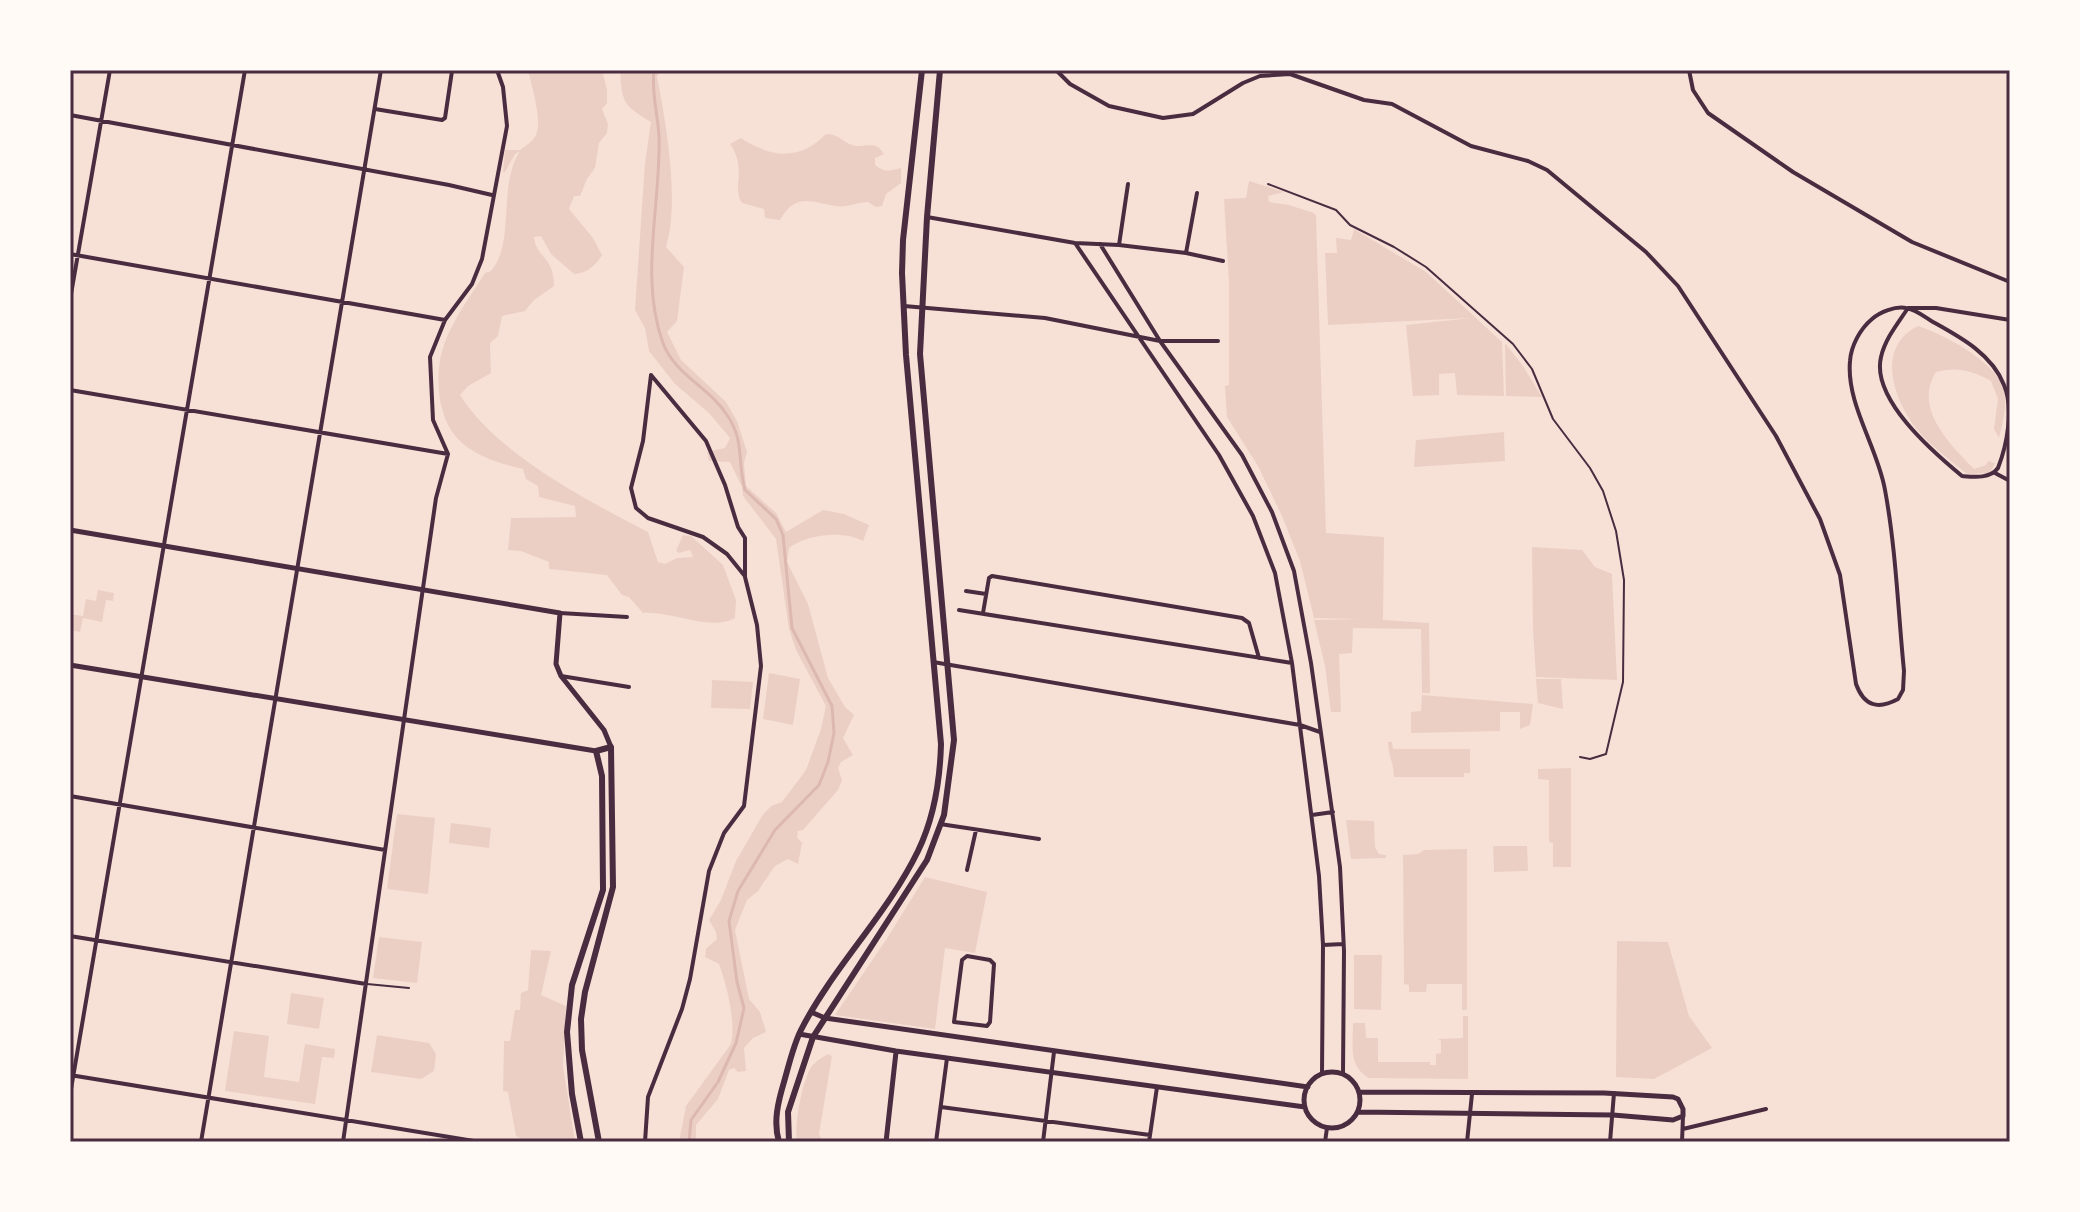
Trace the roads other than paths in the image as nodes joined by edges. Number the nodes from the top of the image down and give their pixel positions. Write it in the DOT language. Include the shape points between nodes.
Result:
graph roads {
  1 [pos="110,70"];
  2 [pos="245,70"];
  3 [pos="381,70"];
  4 [pos="497,70"];
  5 [pos="922,70"];
  6 [pos="940,70"];
  7 [pos="1056,70"];
  8 [pos="1689,70"];
  9 [pos="452,71"];
  10 [pos="375,109"];
  11 [pos="70,115"];
  12 [pos="101,121"];
  13 [pos="232,145"];
  14 [pos="365,169"];
  15 [pos="1128,184"];
  16 [pos="1268,184"];
  17 [pos="1197,193"];
  18 [pos="493,195"];
  19 [pos="927,217"];
  20 [pos="1075,243"];
  21 [pos="1100,244"];
  22 [pos="1119,245"];
  23 [pos="1186,253"];
  24 [pos="70,254"];
  25 [pos="78,256"];
  26 [pos="1223,261"];
  27 [pos="209,279"];
  28 [pos="2010,282"];
  29 [pos="70,300"];
  30 [pos="342,303"];
  31 [pos="904,306"];
  32 [pos="922,308"];
  33 [pos="1908,308"];
  34 [pos="445,320"];
  35 [pos="2010,320"];
  36 [pos="1137,338"];
  37 [pos="1160,341"];
  38 [pos="1218,341"];
  39 [pos="70,390"];
  40 [pos="187,409"];
  41 [pos="2009,430"];
  42 [pos="321,431"];
  43 [pos="448,454"];
  44 [pos="1995,473"];
  45 [pos="2010,481"];
  46 [pos="70,530"];
  47 [pos="163,546"];
  48 [pos="297,569"];
  49 [pos="745,577"];
  50 [pos="423,590"];
  51 [pos="966,591"];
  52 [pos="986,594"];
  53 [pos="959,610"];
  54 [pos="560,613"];
  55 [pos="983,613"];
  56 [pos="627,617"];
  57 [pos="1259,658"];
  58 [pos="932,662"];
  59 [pos="1292,663"];
  60 [pos="946,664"];
  61 [pos="70,665"];
  62 [pos="141,676"];
  63 [pos="561,676"];
  64 [pos="629,687"];
  65 [pos="275,699"];
  66 [pos="404,721"];
  67 [pos="1300,725"];
  68 [pos="1320,732"];
  69 [pos="611,747"];
  70 [pos="596,751"];
  71 [pos="1580,757"];
  72 [pos="70,796"];
  73 [pos="120,804"];
  74 [pos="1334,812"];
  75 [pos="1312,815"];
  76 [pos="940,824"];
  77 [pos="254,827"];
  78 [pos="976,830"];
  79 [pos="1039,839"];
  80 [pos="385,850"];
  81 [pos="967,870"];
  82 [pos="70,936"];
  83 [pos="96,940"];
  84 [pos="1343,944"];
  85 [pos="1323,945"];
  86 [pos="231,962"];
  87 [pos="366,984"];
  88 [pos="409,988"];
  89 [pos="811,1012"];
  90 [pos="825,1018"];
  91 [pos="971,1026"];
  92 [pos="799,1034"];
  93 [pos="813,1037"];
  94 [pos="970,1039"];
  95 [pos="896,1051"];
  96 [pos="1054,1052"];
  97 [pos="947,1058"];
  98 [pos="1052,1072"];
  99 [pos="1322,1074"];
  100 [pos="1343,1074"];
  101 [pos="72,1075"];
  102 [pos="1157,1087"];
  103 [pos="1308,1087"];
  104 [pos="1359,1092"];
  105 [pos="1614,1093"];
  106 [pos="1472,1094"];
  107 [pos="70,1095"];
  108 [pos="208,1097"];
  109 [pos="941,1107"];
  110 [pos="1305,1107"];
  111 [pos="1766,1109"];
  112 [pos="1358,1112"];
  113 [pos="1471,1112"];
  114 [pos="1613,1115"];
  115 [pos="1683,1116"];
  116 [pos="346,1120"];
  117 [pos="1046,1121"];
  118 [pos="1327,1128"];
  119 [pos="1683,1129"];
  120 [pos="1150,1135"];
  121 [pos="201,1142"];
  122 [pos="343,1142"];
  123 [pos="480,1142"];
  124 [pos="581,1142"];
  125 [pos="599,1142"];
  126 [pos="645,1142"];
  127 [pos="779,1142"];
  128 [pos="789,1142"];
  129 [pos="886,1142"];
  130 [pos="936,1142"];
  131 [pos="1043,1142"];
  132 [pos="1149,1142"];
  133 [pos="1325,1142"];
  134 [pos="1467,1142"];
  135 [pos="1610,1142"];
  136 [pos="1682,1142"];
  1 -- 12 [label="street"];
  2 -- 13 [label="street"];
  3 -- 10 [label="street"];
  4 -- 18 [label="street" via="507,126"];
  5 -- 31 [label="main road" via="903,240"];
  6 -- 19 [label="main road"];
  7 -- 33 [label="street" via="1109,106 1163,118 1193,114 1260,76 1290,74 1364,100 1392,104 1471,146 1547,170 1646,252 1678,286 1776,436 1820,519 1840,575 1860,696 1880,705 1898,699 1904,671 1885,487 1858,410 1850,362 1857,338 1873,318"];
  8 -- 28 [label="street" via="1693,90 1708,113 1793,172 1912,242"];
  9 -- 10 [label="street" via="442,120"];
  10 -- 14 [label="street"];
  11 -- 12 [label="street"];
  12 -- 13 [label="street"];
  12 -- 25 [label="street"];
  13 -- 14 [label="street"];
  13 -- 27 [label="street"];
  14 -- 18 [label="street"];
  14 -- 30 [label="street"];
  15 -- 22 [label="street"];
  16 -- 71 [label="lane" via="1336,210 1350,225 1426,267 1479,313 1532,369 1553,419 1597,480 1616,531 1624,580 1623,682 1606,754"];
  17 -- 23 [label="street"];
  18 -- 34 [label="street" via="482,259 472,284"];
  19 -- 20 [label="street"];
  19 -- 32 [label="main road"];
  20 -- 21 [label="street"];
  20 -- 36 [label="street"];
  21 -- 22 [label="street"];
  21 -- 37 [label="street"];
  22 -- 23 [label="street"];
  23 -- 26 [label="street"];
  24 -- 25 [label="street"];
  25 -- 27 [label="street"];
  25 -- 29 [label="street"];
  27 -- 30 [label="street"];
  27 -- 40 [label="street"];
  30 -- 34 [label="street"];
  30 -- 42 [label="street"];
  31 -- 32 [label="street"];
  31 -- 58 [label="main road"];
  32 -- 36 [label="street" via="1045,318"];
  32 -- 60 [label="main road" via="920,354"];
  33 -- 35 [label="street"];
  33 -- 41 [label="street" via="1971,344 1992,364 2007,394"];
  33 -- 44 [label="street" via="1881,357 1879,375 1885,392 1926,444 1962,476"];
  34 -- 43 [label="street" via="429,370 433,420"];
  36 -- 37 [label="street"];
  36 -- 59 [label="street" via="1219,455 1253,516 1275,573"];
  37 -- 38 [label="street"];
  37 -- 68 [label="street" via="1242,455 1272,512 1294,571"];
  39 -- 40 [label="street"];
  40 -- 42 [label="street"];
  40 -- 47 [label="street"];
  41 -- 44 [label="street"];
  42 -- 43 [label="street"];
  42 -- 48 [label="street"];
  43 -- 50 [label="street"];
  44 -- 45 [label="street"];
  46 -- 47 [label="street"];
  47 -- 48 [label="street"];
  47 -- 62 [label="street"];
  48 -- 50 [label="street"];
  48 -- 65 [label="street"];
  49 -- 49 [label="street" via="727,554 703,537 648,518 636,508 631,488 651,375 706,441 745,538"];
  49 -- 126 [label="street" via="761,666 744,806 724,833 709,871 682,1009 648,1097"];
  50 -- 54 [label="street"];
  50 -- 66 [label="street"];
  51 -- 52 [label="street"];
  52 -- 55 [label="street"];
  52 -- 57 [label="street" via="992,576 1242,618 1249,623"];
  53 -- 55 [label="street"];
  54 -- 56 [label="street"];
  54 -- 63 [label="street" via="555,657"];
  55 -- 57 [label="street"];
  57 -- 59 [label="street"];
  58 -- 60 [label="street"];
  58 -- 89 [label="main road" via="941,744 932,815 888,901"];
  59 -- 67 [label="street"];
  60 -- 67 [label="street"];
  60 -- 76 [label="main road" via="953,757"];
  61 -- 62 [label="street"];
  62 -- 65 [label="street"];
  62 -- 73 [label="street"];
  63 -- 64 [label="street"];
  63 -- 69 [label="street" via="604,730"];
  65 -- 66 [label="street"];
  65 -- 77 [label="street"];
  66 -- 70 [label="street"];
  66 -- 80 [label="street"];
  67 -- 68 [label="street"];
  67 -- 75 [label="street"];
  68 -- 74 [label="street"];
  69 -- 70 [label="main road"];
  69 -- 125 [label="main road" via="613,887 581,1019"];
  70 -- 124 [label="main road" via="602,776 603,890 572,985 567,1032"];
  72 -- 73 [label="street"];
  73 -- 77 [label="street"];
  73 -- 83 [label="street"];
  74 -- 75 [label="street"];
  74 -- 84 [label="street"];
  75 -- 85 [label="street"];
  76 -- 78 [label="street"];
  76 -- 90 [label="main road" via="920,873"];
  77 -- 80 [label="street"];
  77 -- 86 [label="street"];
  78 -- 79 [label="street"];
  78 -- 81 [label="street"];
  80 -- 87 [label="street"];
  82 -- 83 [label="street"];
  83 -- 86 [label="street"];
  83 -- 101 [label="street"];
  84 -- 85 [label="street"];
  84 -- 100 [label="street"];
  85 -- 99 [label="street"];
  86 -- 87 [label="street"];
  86 -- 108 [label="street"];
  87 -- 88 [label="lane"];
  87 -- 116 [label="street"];
  89 -- 90 [label="street"];
  89 -- 92 [label="main road"];
  90 -- 93 [label="main road"];
  90 -- 94 [label="street"];
  91 -- 91 [label="street" via="990,1022 995,967 990,960 967,956 962,960 954,1019"];
  91 -- 94 [label="street"];
  92 -- 93 [label="street"];
  92 -- 127 [label="main road" via="779,1097"];
  93 -- 95 [label="street"];
  93 -- 128 [label="main road" via="788,1112"];
  94 -- 96 [label="street"];
  95 -- 97 [label="street"];
  95 -- 129 [label="street"];
  96 -- 98 [label="street"];
  96 -- 103 [label="street"];
  97 -- 98 [label="street"];
  97 -- 109 [label="street"];
  98 -- 102 [label="street"];
  98 -- 117 [label="street"];
  99 -- 100 [label="street"];
  99 -- 103 [label="street"];
  100 -- 104 [label="street"];
  101 -- 107 [label="street"];
  101 -- 108 [label="street"];
  102 -- 110 [label="street"];
  102 -- 120 [label="street"];
  103 -- 110 [label="street"];
  104 -- 106 [label="street"];
  104 -- 112 [label="street"];
  105 -- 106 [label="street"];
  105 -- 114 [label="street"];
  105 -- 115 [label="street" via="1678,1099"];
  106 -- 113 [label="street"];
  108 -- 116 [label="street"];
  108 -- 121 [label="street"];
  109 -- 117 [label="street"];
  109 -- 130 [label="street"];
  110 -- 118 [label="street" via="1314,1122"];
  111 -- 119 [label="street"];
  112 -- 113 [label="street"];
  112 -- 118 [label="street" via="1347,1124"];
  113 -- 114 [label="street"];
  113 -- 134 [label="street"];
  114 -- 115 [label="street" via="1673,1120"];
  114 -- 135 [label="street"];
  115 -- 119 [label="street"];
  116 -- 122 [label="street"];
  116 -- 123 [label="street"];
  117 -- 120 [label="street"];
  117 -- 131 [label="street"];
  118 -- 133 [label="street"];
  119 -- 136 [label="street"];
  120 -- 132 [label="street"];
}
